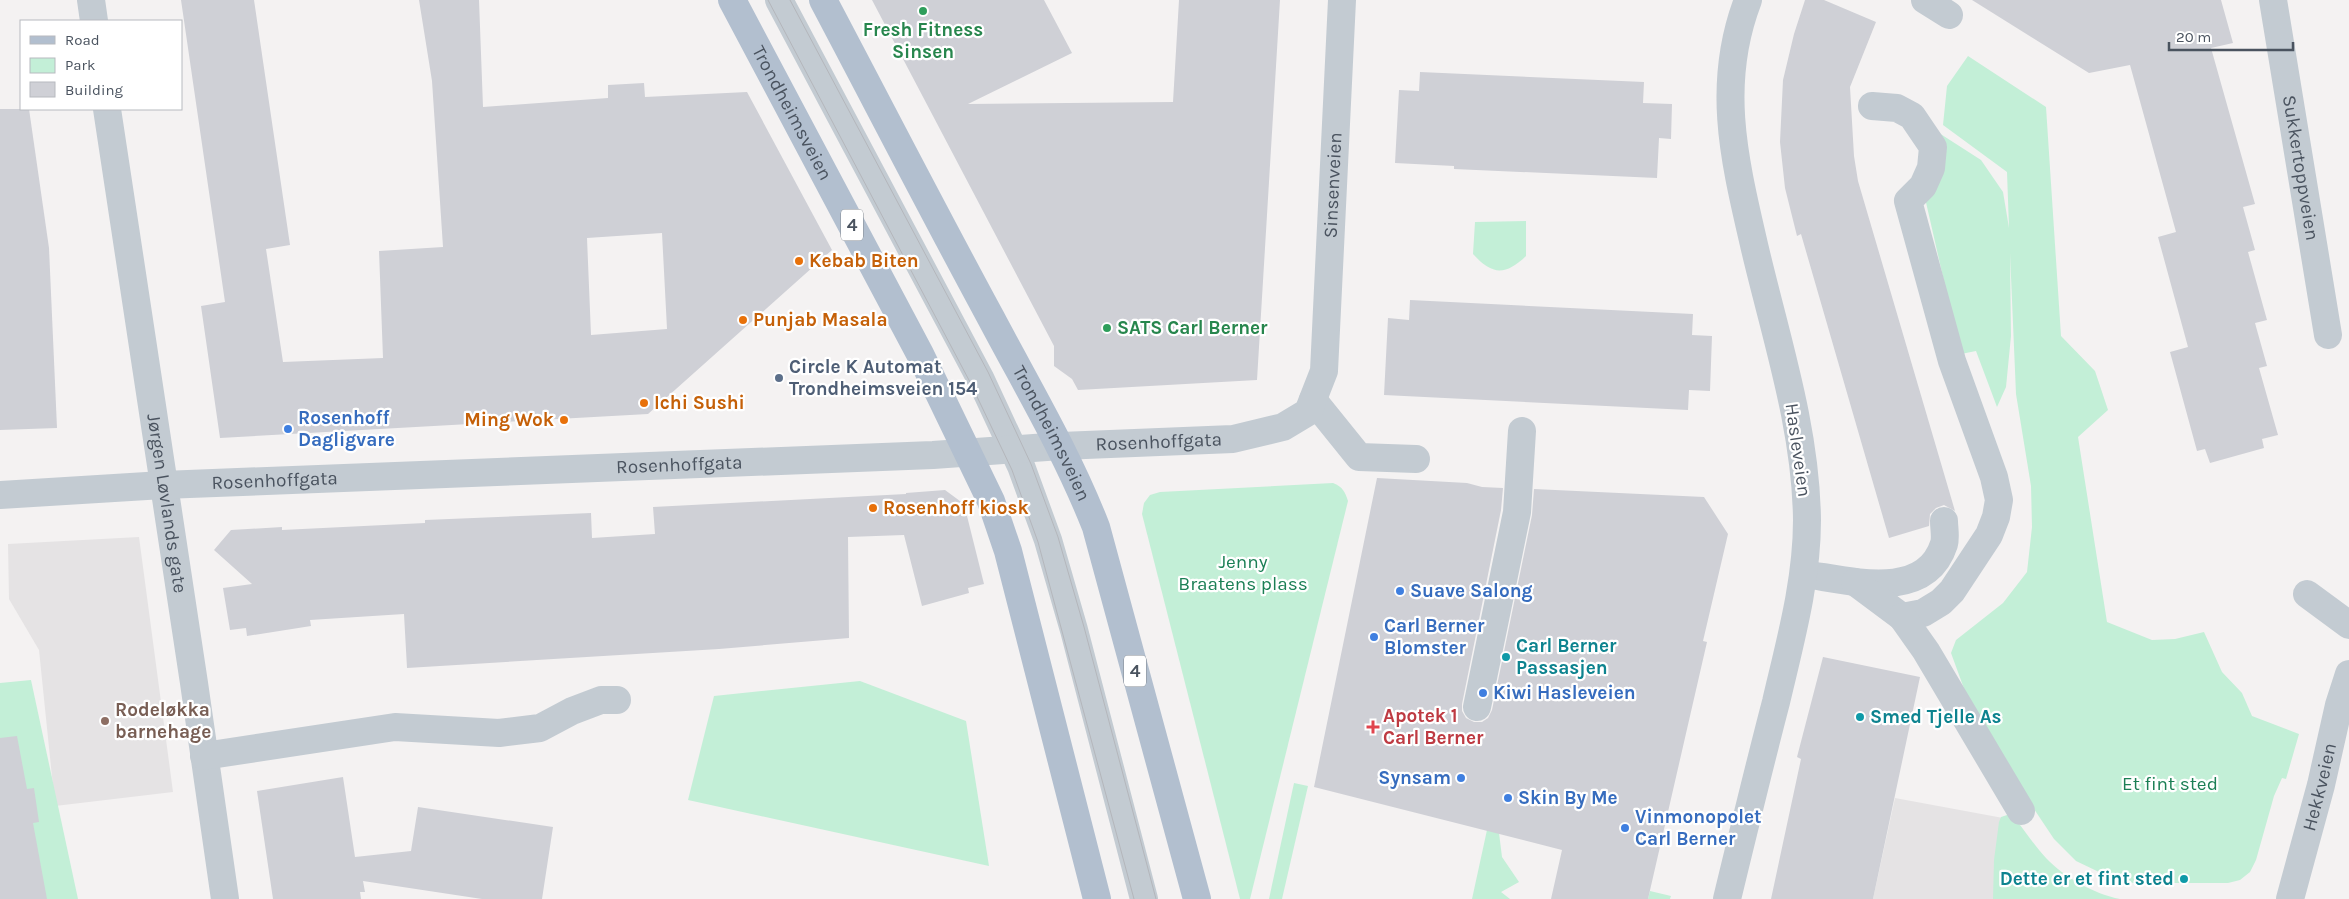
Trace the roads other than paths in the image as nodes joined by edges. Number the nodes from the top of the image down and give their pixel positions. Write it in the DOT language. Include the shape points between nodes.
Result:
graph roads {
  1 [pos="91,0"];
  2 [pos="732,0"];
  3 [pos="779,0"];
  4 [pos="823,0"];
  5 [pos="1342,0"];
  6 [pos="1748,0"];
  7 [pos="1925,0"];
  8 [pos="2273,0"];
  9 [pos="1949,15"];
  10 [pos="94,20"];
  11 [pos="1872,106"];
  12 [pos="107,110"];
  13 [pos="2328,336"];
  14 [pos="1324,371"];
  15 [pos="1313,400"];
  16 [pos="1522,430"];
  17 [pos="1061,446"];
  18 [pos="1014,450"];
  19 [pos="968,453"];
  20 [pos="1416,459"];
  21 [pos="163,485"];
  22 [pos="0,495"];
  23 [pos="1944,521"];
  24 [pos="1804,574"];
  25 [pos="1855,582"];
  26 [pos="2307,594"];
  27 [pos="1902,617"];
  28 [pos="2349,625"];
  29 [pos="2349,674"];
  30 [pos="617,700"];
  31 [pos="1477,708"];
  32 [pos="204,756"];
  33 [pos="2021,811"];
  34 [pos="225,899"];
  35 [pos="1097,899"];
  36 [pos="1144,899"];
  37 [pos="1197,899"];
  38 [pos="1727,899"];
  39 [pos="2290,899"];
  1 -- 10 [label="street"];
  2 -- 19 [label="main road, Trondheimsveien / 4" via="916,345"];
  3 -- 18 [label="street" via="980,378"];
  4 -- 17 [label="main road, Trondheimsveien / 4"];
  5 -- 14 [label="street, Sinsenveien"];
  6 -- 24 [label="street, Hasleveien" via="1734,43 1730,69 1731,127 1744,203 1803,461 1807,520"];
  7 -- 9 [label="street"];
  8 -- 13 [label="street, Sukkertoppveien"];
  11 -- 27 [label="street" via="1897,108 1912,116 1933,147 1923,186 1908,201 1952,361 1994,477 1999,500 1989,535 1952,591 1923,613"];
  12 -- 21 [label="street, Jørgen Løvlands gate"];
  14 -- 15 [label="street, Rosenhoffgata"];
  15 -- 17 [label="street, Rosenhoffgata" via="1308,412 1283,427 1233,439"];
  15 -- 20 [label="street" via="1359,457"];
  16 -- 31 [label="street" via="1517,512"];
  17 -- 18 [label="street, Rosenhoffgata"];
  17 -- 37 [label="main road, Trondheimsveien / 4" via="1096,527"];
  18 -- 19 [label="street, Rosenhoffgata"];
  18 -- 36 [label="street" via="1051,549"];
  19 -- 21 [label="street, Rosenhoffgata"];
  19 -- 35 [label="main road, Trondheimsveien / 4" via="991,501 1008,551"];
  21 -- 22 [label="street, Rosenhoffgata"];
  21 -- 32 [label="street, Jørgen Løvlands gate"];
  23 -- 25 [label="street" via="1944,542 1938,558 1926,570 1900,582"];
  24 -- 25 [label="street"];
  24 -- 38 [label="street, Hasleveien" via="1792,636"];
  25 -- 27 [label="street"];
  26 -- 28 [label="street"];
  27 -- 33 [label="street" via="1926,651"];
  29 -- 39 [label="street, Hekkveien"];
  30 -- 32 [label="street" via="601,700 540,728 499,733 395,727"];
  32 -- 34 [label="street, Jørgen Løvlands gate"];
}
